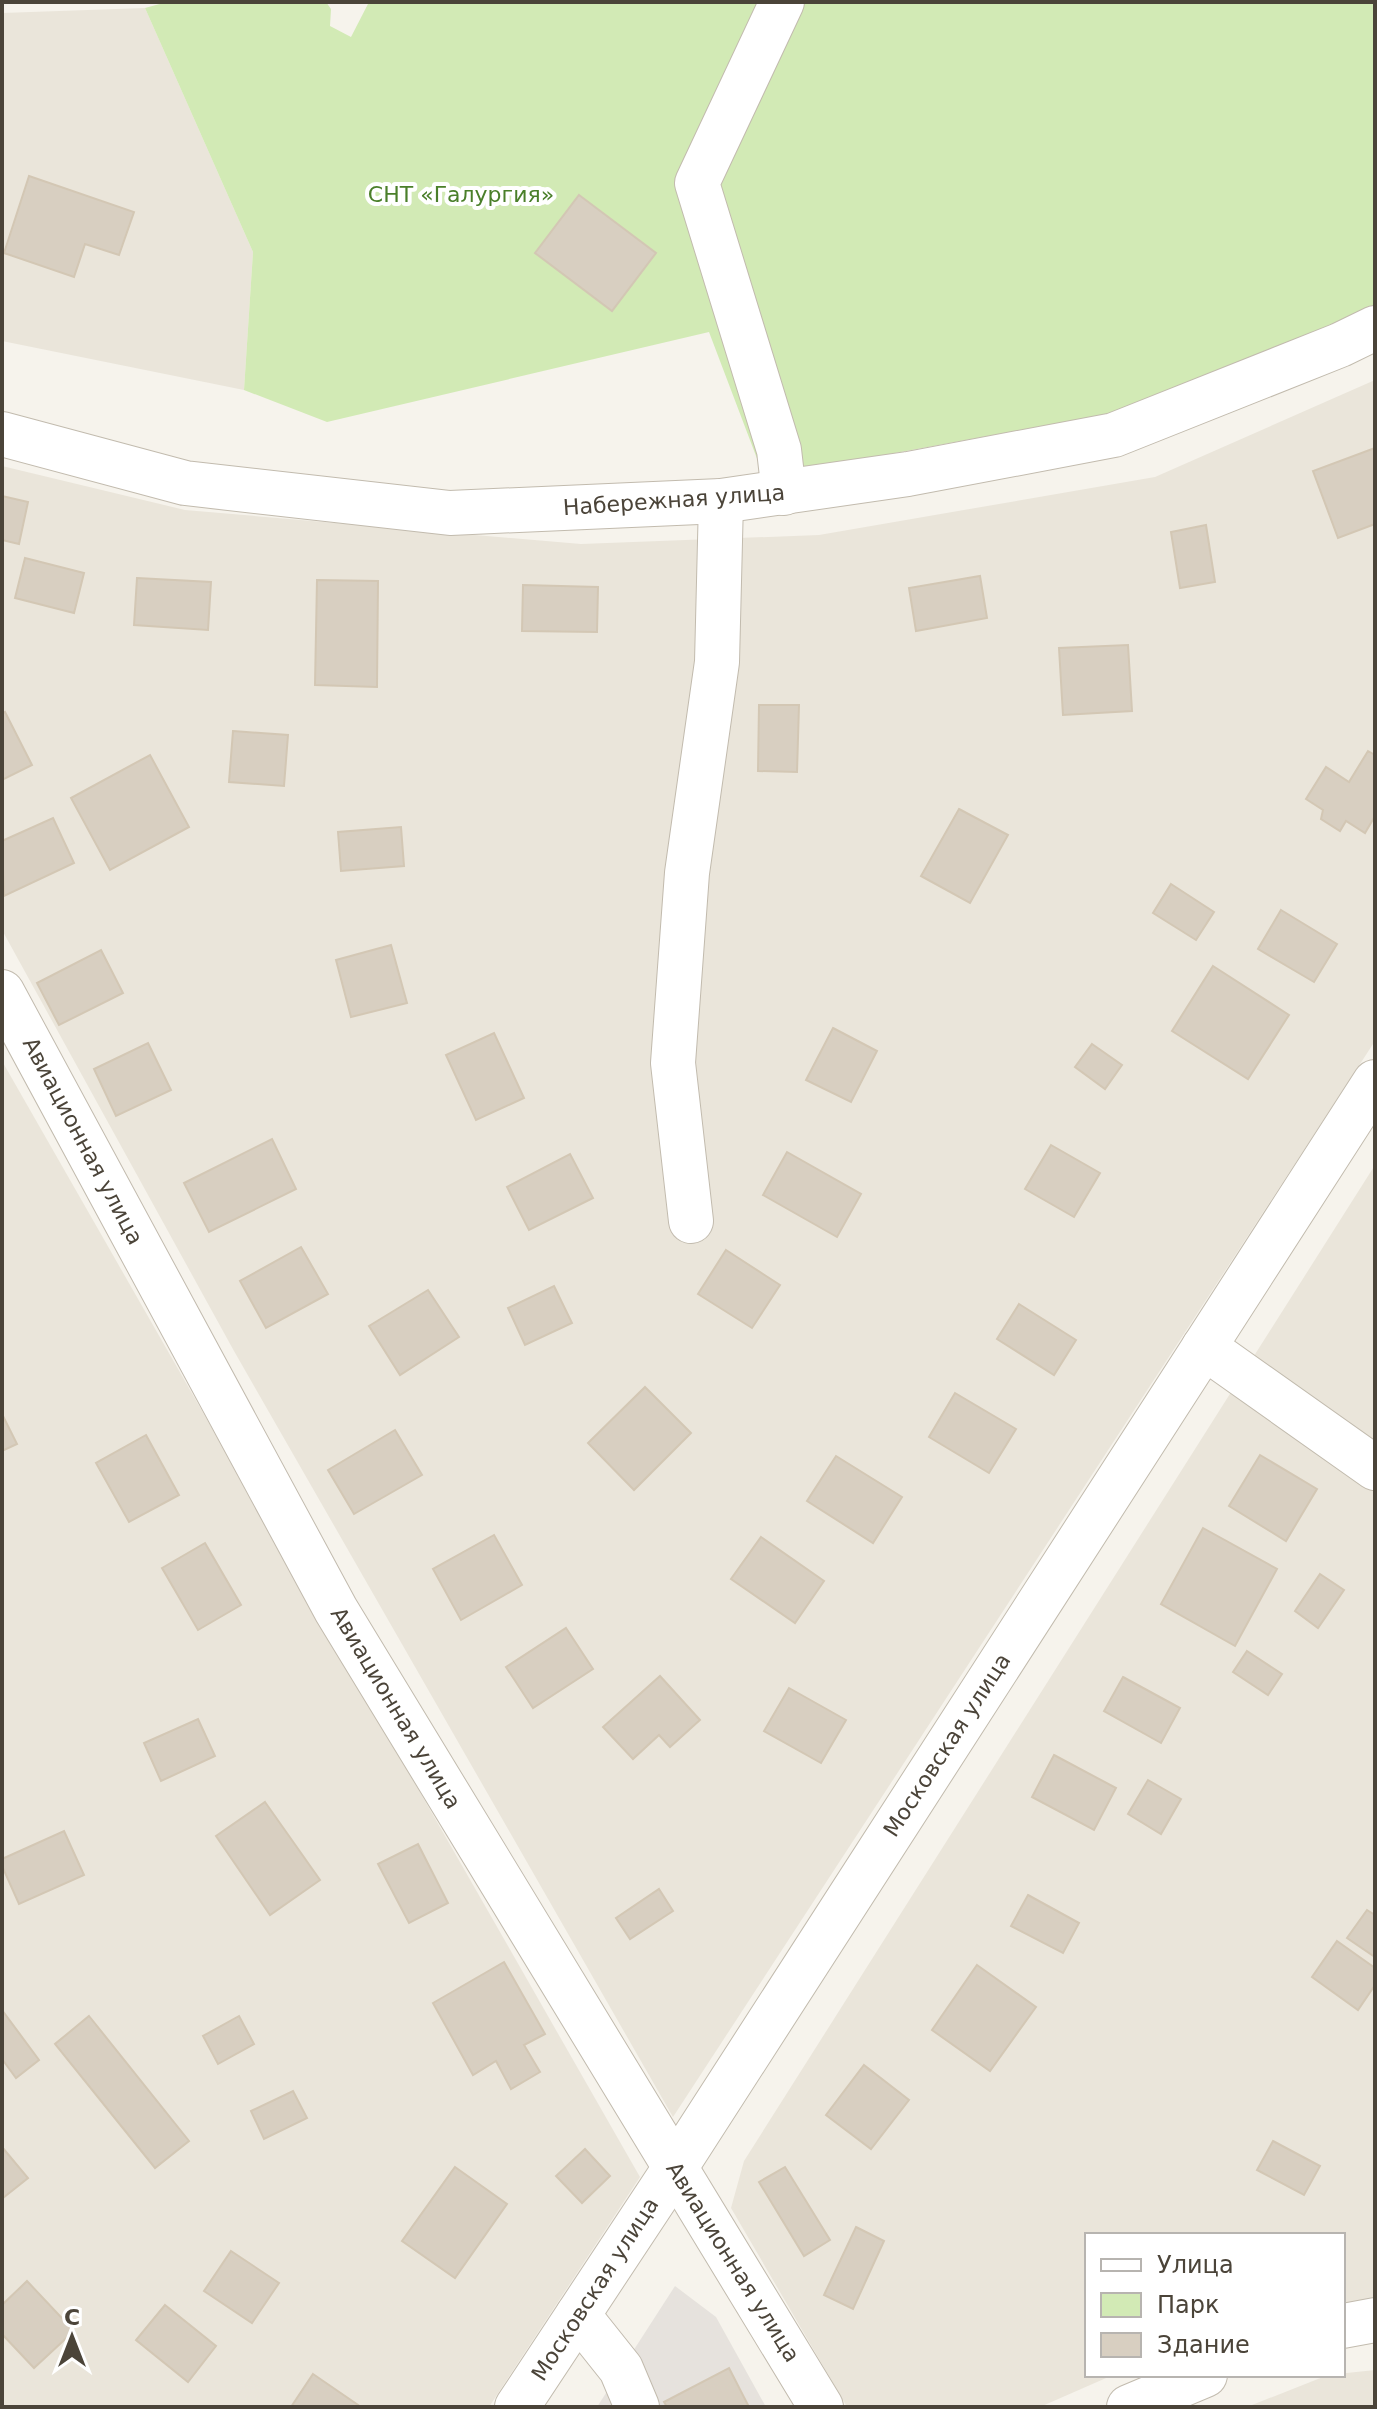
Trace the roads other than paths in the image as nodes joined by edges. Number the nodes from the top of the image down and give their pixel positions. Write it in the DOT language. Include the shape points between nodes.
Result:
graph roads {
  1 [pos="782,2"];
  2 [pos="1375,328"];
  3 [pos="2,434"];
  4 [pos="784,493"];
  5 [pos="721,501"];
  6 [pos="2,992"];
  7 [pos="1375,1082"];
  8 [pos="691,1221"];
  9 [pos="1204,1347"];
  10 [pos="1375,1468"];
  11 [pos="675,2168"];
  12 [pos="578,2315"];
  13 [pos="1375,2320"];
  14 [pos="1345,2326"];
  15 [pos="1200,2377"];
  16 [pos="517,2407"];
  17 [pos="637,2407"];
  18 [pos="821,2407"];
  19 [pos="1129,2407"];
  1 -- 4 [label="street" via="697,183 779,450"];
  2 -- 4 [label="street, Набережная улица" via="1114,435"];
  3 -- 5 [label="street, Набережная улица" via="185,483 450,513"];
  4 -- 5 [label="street, Набережная улица"];
  5 -- 8 [label="street" via="717,662 687,873 673,1063"];
  6 -- 11 [label="street, Авиационная улица" via="336,1610"];
  7 -- 9 [label="street, Московская улица"];
  9 -- 10 [label="street"];
  9 -- 11 [label="street, Московская улица"];
  11 -- 12 [label="street, Московская улица"];
  11 -- 18 [label="street, Авиационная улица"];
  12 -- 16 [label="street, Московская улица"];
  12 -- 17 [label="street" via="621,2369"];
  13 -- 14 [label="street"];
  15 -- 19 [label="street"];
}
